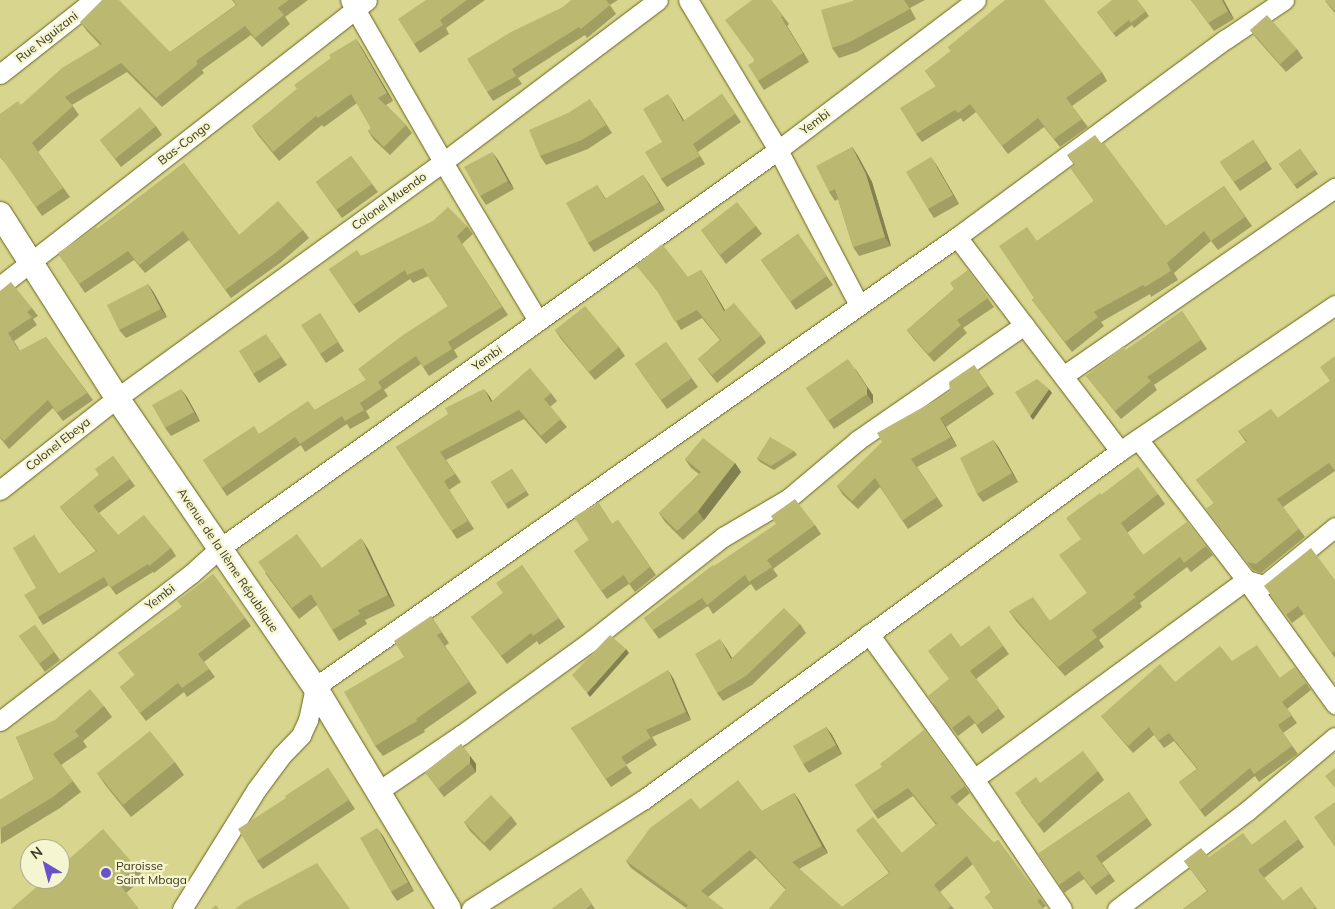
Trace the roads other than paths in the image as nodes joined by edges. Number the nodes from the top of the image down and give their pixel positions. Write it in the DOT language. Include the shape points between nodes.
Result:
graph roads {
  1 [pos="94,0"];
  2 [pos="658,0"];
  3 [pos="688,0"];
  4 [pos="976,0"];
  5 [pos="1284,0"];
  6 [pos="358,3"];
  7 [pos="0,74"];
  8 [pos="778,150"];
  9 [pos="443,162"];
  10 [pos="1335,188"];
  11 [pos="0,214"];
  12 [pos="957,237"];
  13 [pos="32,261"];
  14 [pos="0,286"];
  15 [pos="859,305"];
  16 [pos="1335,305"];
  17 [pos="538,321"];
  18 [pos="1024,325"];
  19 [pos="1063,376"];
  20 [pos="117,398"];
  21 [pos="1138,439"];
  22 [pos="1120,451"];
  23 [pos="0,490"];
  24 [pos="1335,527"];
  25 [pos="220,548"];
  26 [pos="1246,580"];
  27 [pos="869,634"];
  28 [pos="315,687"];
  29 [pos="1335,704"];
  30 [pos="0,721"];
  31 [pos="1335,737"];
  32 [pos="974,779"];
  33 [pos="377,792"];
  34 [pos="182,909"];
  35 [pos="449,909"];
  36 [pos="471,909"];
  37 [pos="1062,909"];
  38 [pos="1117,909"];
  1 -- 7 [label="street, Rue Nguizani"];
  2 -- 9 [label="street, Colonel Muendo"];
  3 -- 8 [label="street"];
  4 -- 8 [label="street, Yembi"];
  5 -- 12 [label="street"];
  6 -- 9 [label="street"];
  6 -- 13 [label="street, Bas-Congo"];
  8 -- 15 [label="street"];
  8 -- 17 [label="street, Yembi"];
  9 -- 17 [label="street"];
  9 -- 20 [label="street, Colonel Muendo"];
  10 -- 19 [label="street"];
  11 -- 13 [label="street, Avenue de la IIème République"];
  12 -- 15 [label="street"];
  12 -- 18 [label="street"];
  13 -- 14 [label="street, Bas-Congo"];
  13 -- 20 [label="street, Avenue de la IIème République"];
  15 -- 28 [label="street"];
  16 -- 21 [label="street"];
  17 -- 25 [label="street, Yembi"];
  18 -- 19 [label="street"];
  18 -- 33 [label="street" via="858,440 789,498 722,537 592,640"];
  19 -- 22 [label="street"];
  20 -- 23 [label="street, Colonel Ebeya"];
  20 -- 25 [label="street, Avenue de la IIème République"];
  21 -- 22 [label="street"];
  21 -- 26 [label="street"];
  22 -- 27 [label="street"];
  24 -- 26 [label="street" via="1264,585"];
  25 -- 28 [label="street, Avenue de la IIème République"];
  25 -- 30 [label="street, Yembi" via="191,574"];
  26 -- 29 [label="street"];
  26 -- 32 [label="street"];
  27 -- 32 [label="street"];
  27 -- 36 [label="street" via="643,800"];
  28 -- 33 [label="street, Avenue de la IIème République"];
  28 -- 34 [label="street" via="308,720 301,735 256,790"];
  31 -- 38 [label="street" via="1247,811"];
  32 -- 37 [label="street"];
  33 -- 35 [label="street, Avenue de la IIème République"];
}
